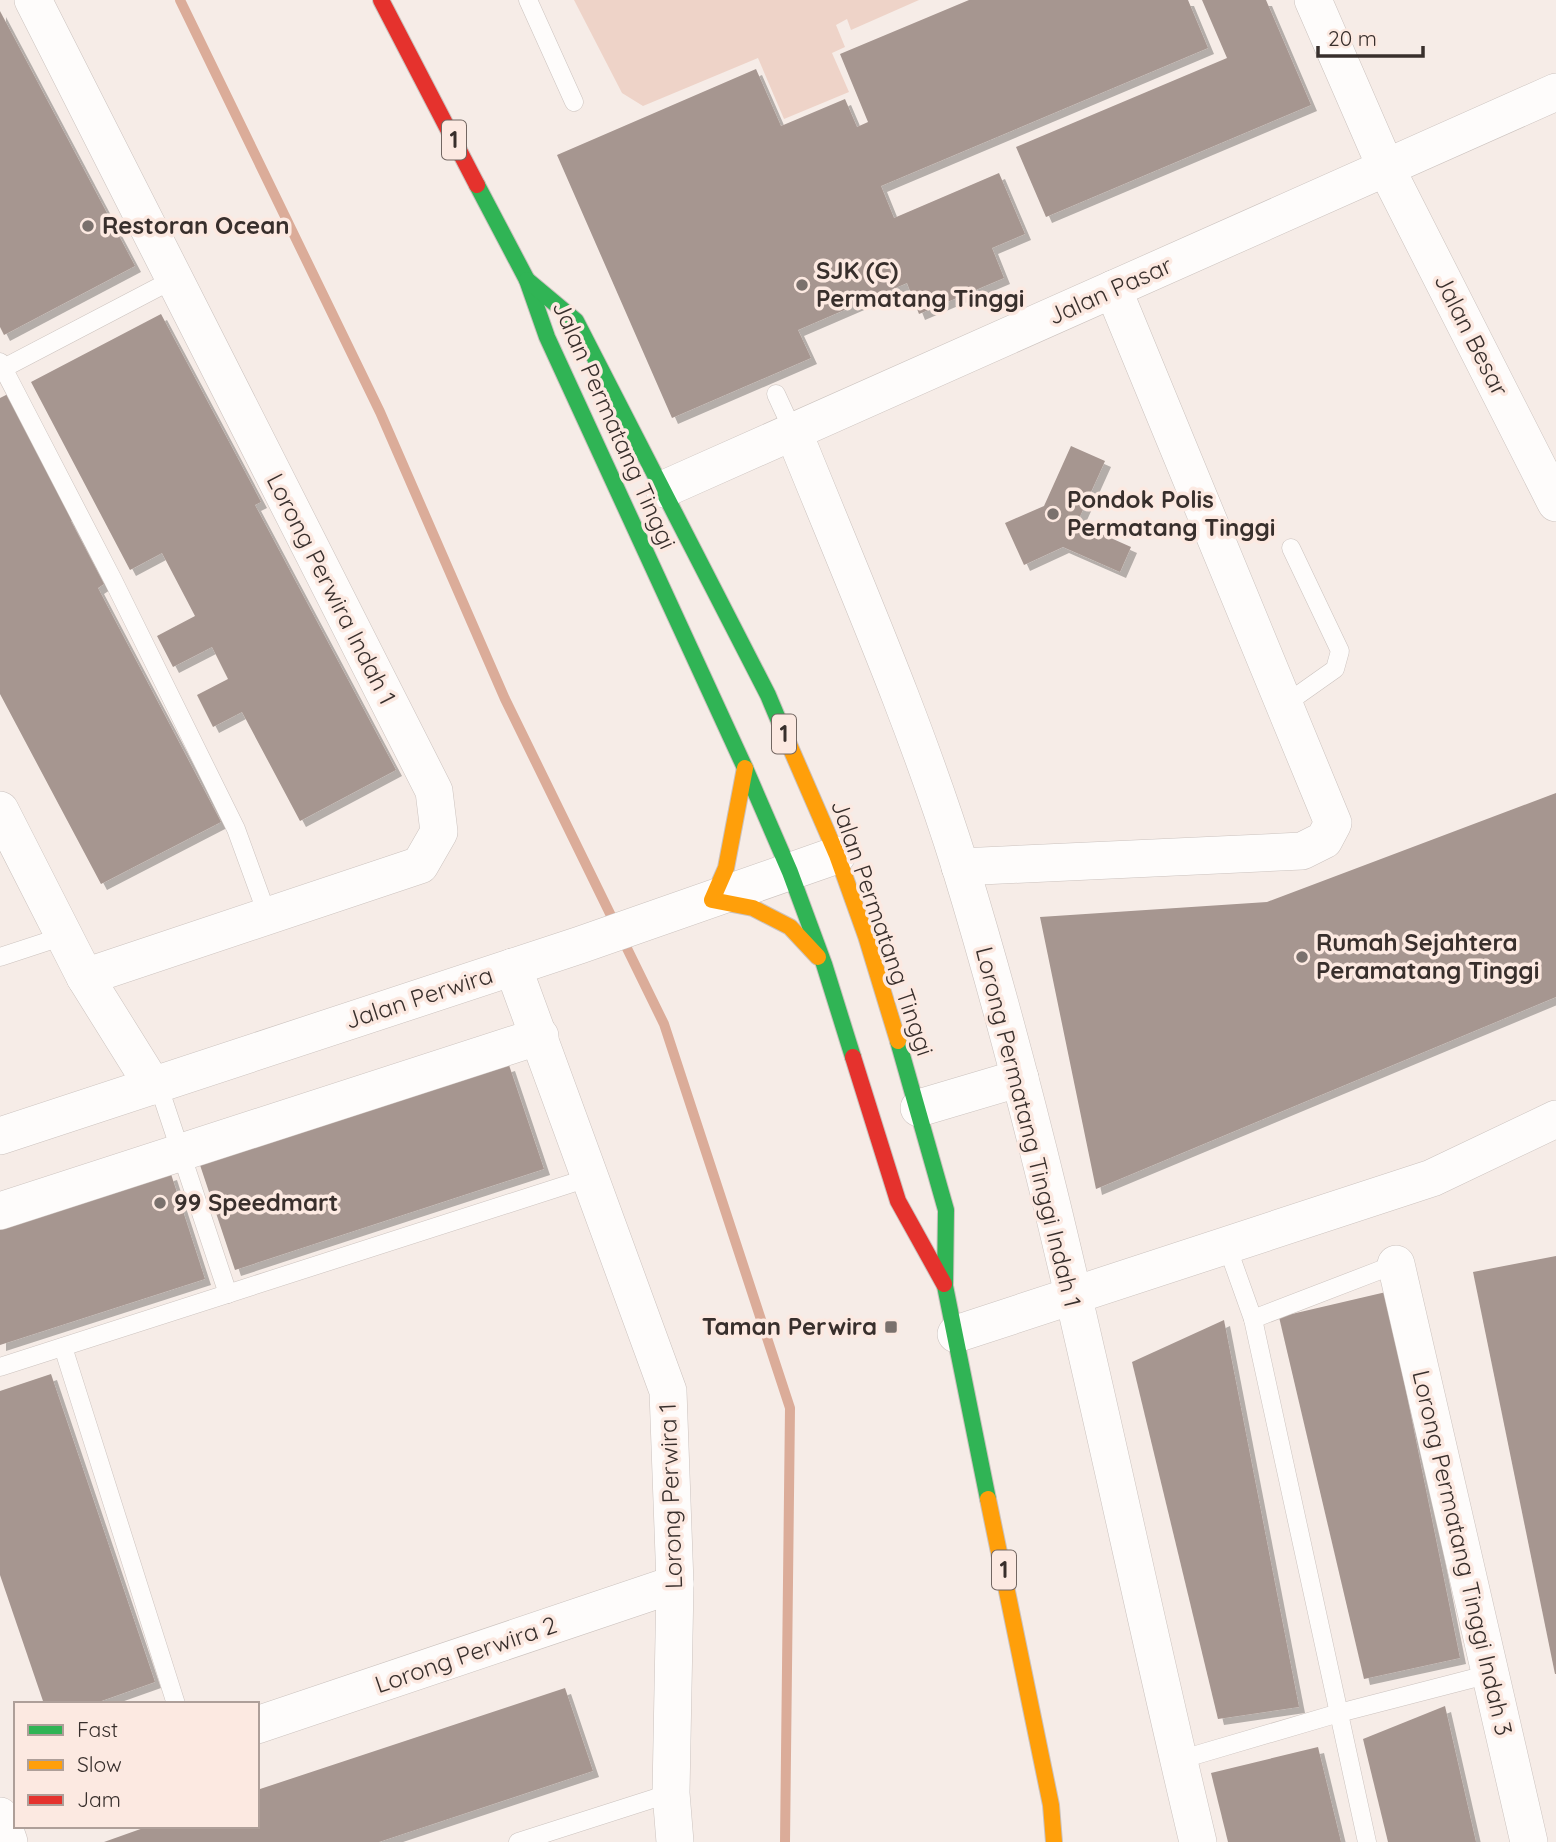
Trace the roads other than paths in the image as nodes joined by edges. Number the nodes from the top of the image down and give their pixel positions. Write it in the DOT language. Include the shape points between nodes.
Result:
graph roads {
  1 [pos="33,0"];
  2 [pos="381,0"];
  3 [pos="528,0"];
  4 [pos="1313,0"];
  5 [pos="1556,92"];
  6 [pos="573,102"];
  7 [pos="1385,168"];
  8 [pos="174,279"];
  9 [pos="527,280"];
  10 [pos="1113,289"];
  11 [pos="1,367"];
  12 [pos="776,394"];
  13 [pos="793,431"];
  14 [pos="664,489"];
  15 [pos="1556,503"];
  16 [pos="1291,548"];
  17 [pos="1283,705"];
  18 [pos="745,768"];
  19 [pos="0,810"];
  20 [pos="837,855"];
  21 [pos="960,867"];
  22 [pos="790,872"];
  23 [pos="712,901"];
  24 [pos="268,917"];
  25 [pos="64,936"];
  26 [pos="0,957"];
  27 [pos="824,964"];
  28 [pos="513,967"];
  29 [pos="85,977"];
  30 [pos="540,1036"];
  31 [pos="1020,1078"];
  32 [pos="156,1085"];
  33 [pos="919,1108"];
  34 [pos="1556,1119"];
  35 [pos="0,1136"];
  36 [pos="181,1153"];
  37 [pos="591,1177"];
  38 [pos="0,1211"];
  39 [pos="1227,1246"];
  40 [pos="1396,1264"];
  41 [pos="945,1286"];
  42 [pos="228,1294"];
  43 [pos="1072,1296"];
  44 [pos="1253,1319"];
  45 [pos="956,1335"];
  46 [pos="63,1347"];
  47 [pos="0,1367"];
  48 [pos="675,1584"];
  49 [pos="1490,1674"];
  50 [pos="175,1702"];
  51 [pos="1339,1713"];
  52 [pos="259,1724"];
  53 [pos="1179,1760"];
  54 [pos="671,1793"];
  55 [pos="1051,1805"];
  56 [pos="0,1814"];
  57 [pos="9,1842"];
  58 [pos="517,1842"];
  59 [pos="675,1842"];
  60 [pos="1054,1842"];
  61 [pos="1066,1842"];
  62 [pos="1198,1842"];
  63 [pos="1367,1842"];
  64 [pos="1529,1842"];
  1 -- 8 [label="street, Lorong Perwira Indah 1"];
  2 -- 9 [label="highway, Jalan Permatang Tinggi / 1"];
  3 -- 6 [label="lane"];
  4 -- 7 [label="street, Jalan Besar"];
  5 -- 7 [label="street, Jalan Pasar"];
  7 -- 10 [label="street, Jalan Pasar"];
  7 -- 15 [label="street, Jalan Besar"];
  8 -- 11 [label="lane"];
  8 -- 24 [label="street, Lorong Perwira Indah 1" via="434,791 439,832 420,865"];
  9 -- 14 [label="highway, Jalan Permatang Tinggi / 1" via="576,321"];
  9 -- 18 [label="highway, Jalan Permatang Tinggi / 1" via="547,337"];
  10 -- 13 [label="street, Jalan Pasar"];
  10 -- 17 [label="street"];
  11 -- 24 [label="lane" via="236,829"];
  12 -- 13 [label="lane"];
  13 -- 14 [label="street, Jalan Pasar"];
  13 -- 21 [label="street, Lorong Permatang Tinggi Indah 1" via="925,761"];
  14 -- 20 [label="highway, Jalan Permatang Tinggi / 1" via="768,695"];
  16 -- 17 [label="lane" via="1340,651 1335,669"];
  17 -- 21 [label="street" via="1333,823 1324,840 1302,851"];
  18 -- 22 [label="highway, Jalan Permatang Tinggi / 1"];
  18 -- 23 [label="highway" via="726,868"];
  19 -- 25 [label="street"];
  20 -- 22 [label="street, Jalan Perwira"];
  20 -- 33 [label="highway, Jalan Permatang Tinggi / 1"];
  21 -- 31 [label="street, Lorong Permatang Tinggi Indah 1"];
  22 -- 23 [label="street, Jalan Perwira"];
  22 -- 27 [label="highway, Jalan Permatang Tinggi / 1"];
  23 -- 27 [label="highway" via="753,908 790,927"];
  23 -- 28 [label="street, Jalan Perwira"];
  24 -- 29 [label="street, Lorong Perwira Indah 1"];
  25 -- 26 [label="lane"];
  25 -- 29 [label="street"];
  27 -- 41 [label="highway, Jalan Permatang Tinggi / 1" via="898,1201"];
  28 -- 30 [label="street, Lorong Perwira 1"];
  28 -- 32 [label="street, Jalan Perwira"];
  29 -- 32 [label="street"];
  30 -- 36 [label="street"];
  30 -- 37 [label="street, Lorong Perwira 1"];
  31 -- 33 [label="street"];
  31 -- 43 [label="street, Lorong Permatang Tinggi Indah 1"];
  32 -- 35 [label="street, Jalan Perwira"];
  32 -- 36 [label="lane"];
  33 -- 41 [label="highway, Jalan Permatang Tinggi / 1" via="946,1210"];
  34 -- 39 [label="street" via="1432,1178"];
  36 -- 38 [label="street"];
  36 -- 42 [label="lane"];
  37 -- 42 [label="lane"];
  37 -- 48 [label="street, Lorong Perwira 1" via="668,1391"];
  39 -- 43 [label="street"];
  39 -- 44 [label="lane"];
  40 -- 44 [label="lane"];
  40 -- 49 [label="street, Lorong Permatang Tinggi Indah 3"];
  41 -- 45 [label="highway, Jalan Permatang Tinggi / 1"];
  42 -- 46 [label="lane"];
  43 -- 45 [label="street"];
  43 -- 53 [label="street, Lorong Permatang Tinggi Indah 1"];
  44 -- 51 [label="lane"];
  45 -- 55 [label="highway, Jalan Permatang Tinggi / 1"];
  46 -- 47 [label="lane"];
  46 -- 50 [label="lane"];
  48 -- 52 [label="street, Lorong Perwira 2"];
  48 -- 54 [label="street, Lorong Perwira 1"];
  49 -- 51 [label="lane"];
  49 -- 64 [label="street, Lorong Permatang Tinggi Indah 3"];
  51 -- 53 [label="lane"];
  51 -- 63 [label="lane"];
  53 -- 62 [label="street, Lorong Permatang Tinggi Indah 1"];
  54 -- 58 [label="lane"];
  54 -- 59 [label="street, Lorong Perwira 1"];
  55 -- 60 [label="highway, Jalan Permatang Tinggi / 1"];
  55 -- 61 [label="highway, Jalan Permatang Tinggi / 1"];
  56 -- 57 [label="street"];
}
